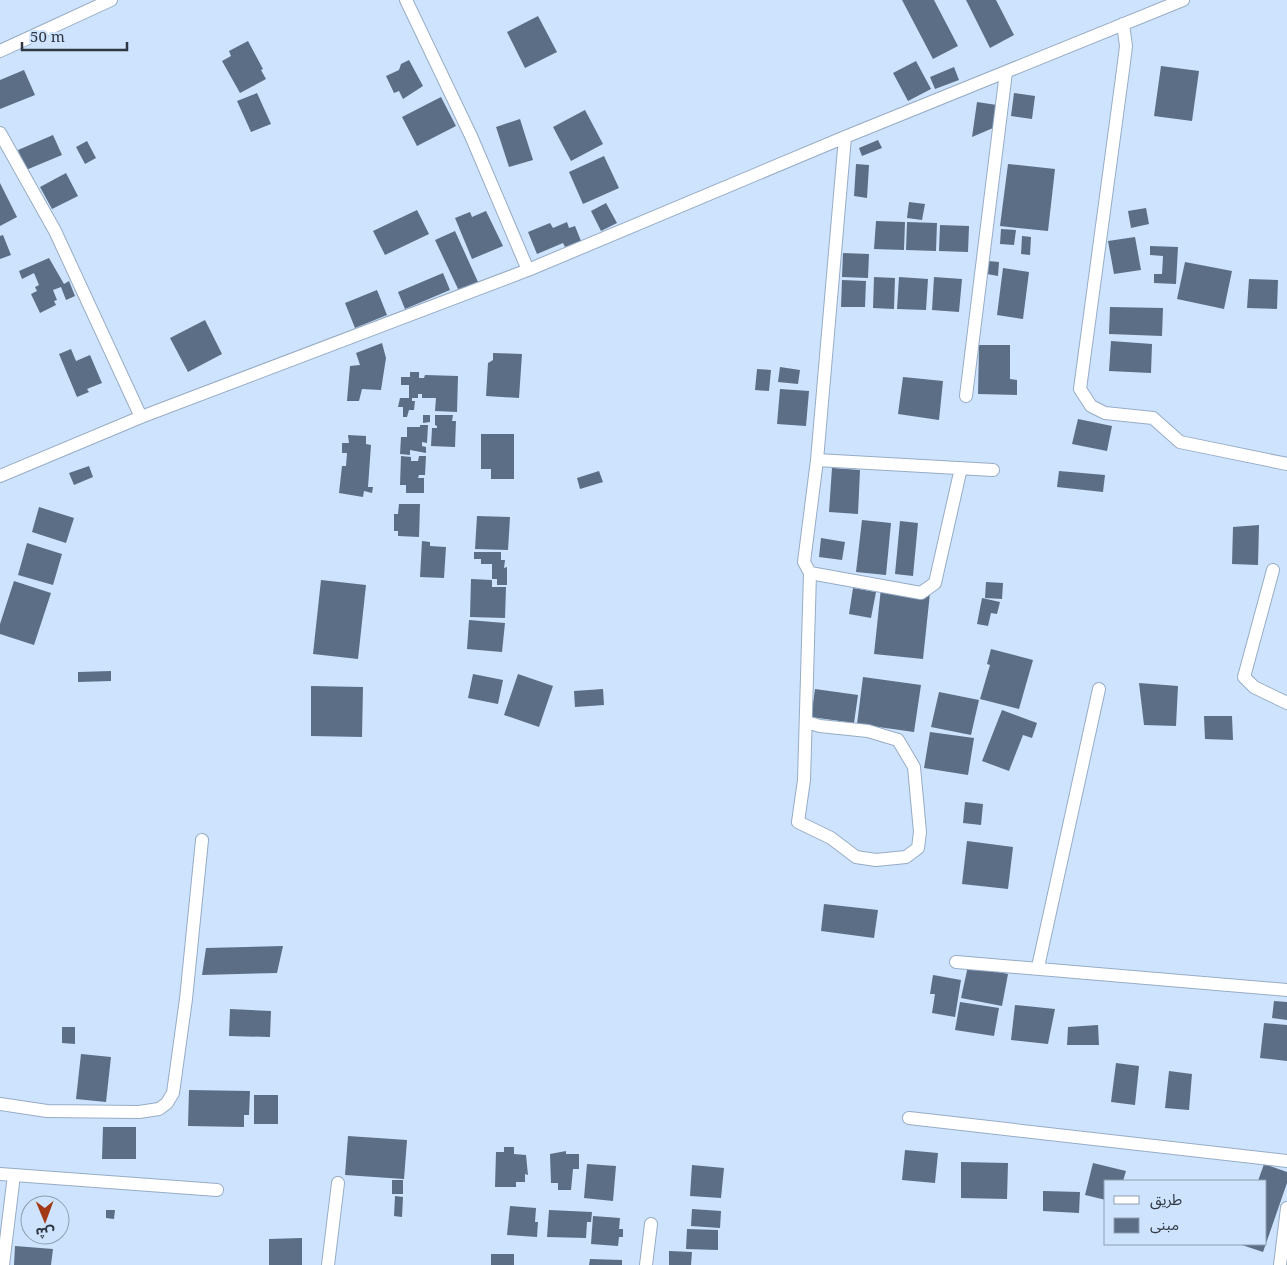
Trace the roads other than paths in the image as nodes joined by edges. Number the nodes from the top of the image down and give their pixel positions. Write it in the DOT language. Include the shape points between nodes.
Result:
graph roads {
  1 [pos="111,0"];
  2 [pos="406,0"];
  3 [pos="1183,0"];
  4 [pos="1123,24"];
  5 [pos="0,51"];
  6 [pos="1006,72"];
  7 [pos="0,133"];
  8 [pos="844,137"];
  9 [pos="528,270"];
  10 [pos="966,396"];
  11 [pos="141,417"];
  12 [pos="817,460"];
  13 [pos="1287,464"];
  14 [pos="961,468"];
  15 [pos="993,470"];
  16 [pos="0,476"];
  17 [pos="1273,570"];
  18 [pos="810,573"];
  19 [pos="1099,689"];
  20 [pos="1287,703"];
  21 [pos="806,722"];
  22 [pos="202,840"];
  23 [pos="956,962"];
  24 [pos="1038,967"];
  25 [pos="1287,990"];
  26 [pos="0,1104"];
  27 [pos="909,1118"];
  28 [pos="1287,1161"];
  29 [pos="0,1174"];
  30 [pos="14,1175"];
  31 [pos="338,1183"];
  32 [pos="217,1190"];
  33 [pos="1287,1208"];
  34 [pos="651,1224"];
  35 [pos="3,1265"];
  36 [pos="328,1265"];
  37 [pos="646,1265"];
  38 [pos="1280,1265"];
  1 -- 5 [label="street"];
  2 -- 9 [label="street" via="471,136"];
  3 -- 4 [label="street"];
  4 -- 6 [label="street"];
  4 -- 13 [label="street" via="1126,46 1080,389 1091,406 1105,413 1153,418 1180,442"];
  6 -- 8 [label="street"];
  6 -- 10 [label="street"];
  7 -- 11 [label="street" via="55,231"];
  8 -- 9 [label="street"];
  8 -- 12 [label="street"];
  9 -- 11 [label="street"];
  11 -- 16 [label="street"];
  12 -- 14 [label="street"];
  12 -- 18 [label="street" via="804,562"];
  14 -- 15 [label="street"];
  14 -- 18 [label="street" via="935,583 930,589 921,593"];
  17 -- 20 [label="street" via="1244,677 1254,687"];
  18 -- 21 [label="street"];
  19 -- 24 [label="street"];
  21 -- 21 [label="street" via="804,780 798,822 831,838 856,857 876,860 906,857 918,848 920,832 914,767 898,740 868,730"];
  22 -- 26 [label="street" via="186,999 173,1093 167,1103 159,1109 139,1112 47,1111"];
  23 -- 24 [label="street"];
  24 -- 25 [label="street"];
  27 -- 28 [label="street"];
  29 -- 30 [label="street"];
  30 -- 32 [label="street"];
  30 -- 35 [label="street"];
  31 -- 36 [label="street"];
  33 -- 38 [label="street"];
  34 -- 37 [label="street"];
}
